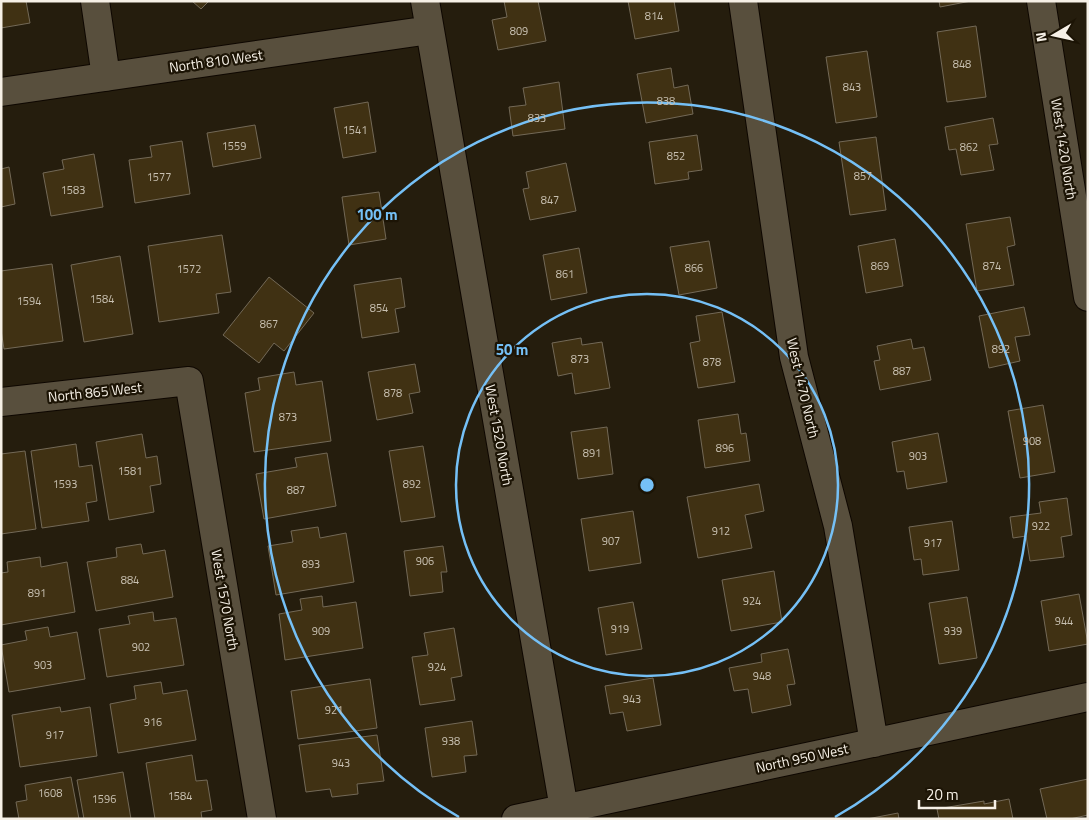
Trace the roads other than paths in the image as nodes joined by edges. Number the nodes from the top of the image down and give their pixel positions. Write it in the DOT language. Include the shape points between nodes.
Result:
graph roads {
  1 [pos="95,1"];
  2 [pos="425,1"];
  3 [pos="743,1"];
  4 [pos="1041,1"];
  5 [pos="430,30"];
  6 [pos="106,77"];
  7 [pos="1,92"];
  8 [pos="1088,298"];
  9 [pos="189,381"];
  10 [pos="1,402"];
  11 [pos="1088,697"];
  12 [pos="874,742"];
  13 [pos="564,809"];
  14 [pos="262,819"];
  15 [pos="516,819"];
  1 -- 6 [label="street"];
  2 -- 5 [label="street, West 1520 North"];
  3 -- 12 [label="street, West 1470 North" via="794,357 838,526"];
  4 -- 8 [label="street, West 1420 North"];
  5 -- 6 [label="street, North 810 West"];
  5 -- 13 [label="street, West 1520 North"];
  6 -- 7 [label="street, North 810 West"];
  9 -- 10 [label="street, North 865 West"];
  9 -- 14 [label="street, West 1570 North"];
  11 -- 12 [label="street, North 950 West"];
  12 -- 13 [label="street, North 950 West"];
  13 -- 15 [label="street, North 950 West"];
}
